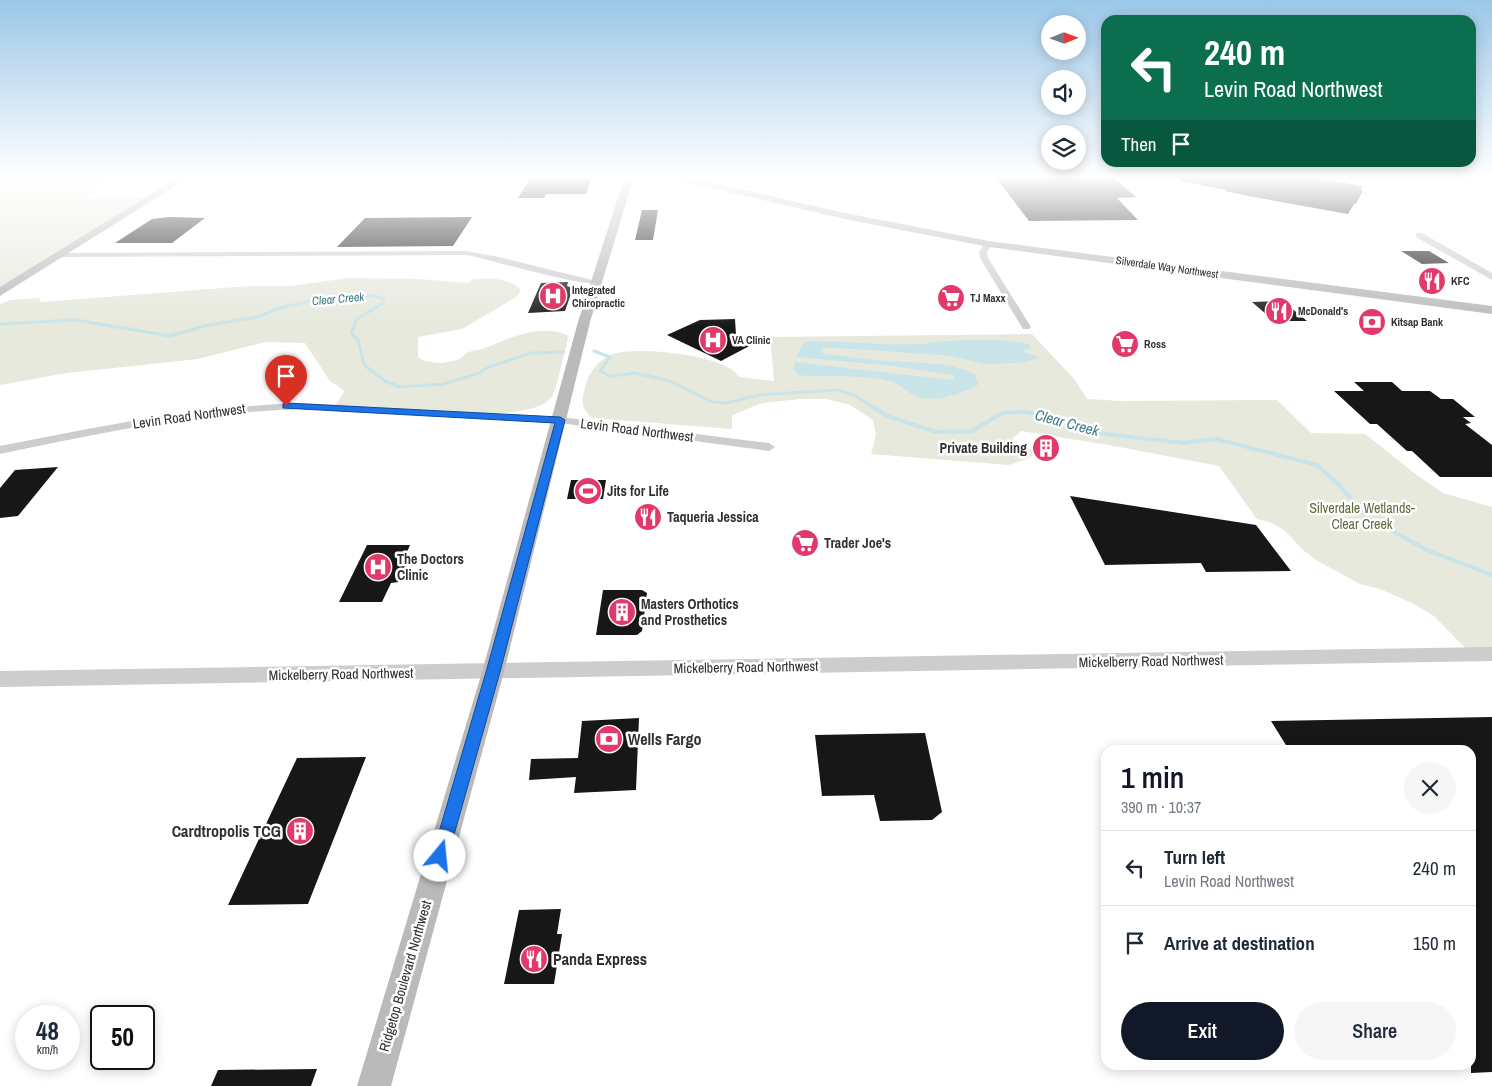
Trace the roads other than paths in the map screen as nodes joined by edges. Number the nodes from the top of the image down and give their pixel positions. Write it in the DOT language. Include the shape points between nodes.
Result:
graph roads {
  1 [pos="107,226"];
  2 [pos="614,226"];
  3 [pos="891,226"];
  4 [pos="1419,235"];
  5 [pos="988,244"];
  6 [pos="61,254"];
  7 [pos="1492,277"];
  8 [pos="596,282"];
  9 [pos="0,292"];
  10 [pos="1492,310"];
  11 [pos="1026,327"];
  12 [pos="560,420"];
  13 [pos="769,447"];
  14 [pos="0,450"];
  15 [pos="1492,654"];
  16 [pos="493,672"];
  17 [pos="0,679"];
  18 [pos="374,1086"];
  1 -- 6 [label="main road"];
  2 -- 8 [label="main road, Ridgetop Boulevard Northwest"];
  3 -- 5 [label="main road, Silverdale Way Northwest"];
  4 -- 7 [label="street"];
  5 -- 10 [label="main road, Silverdale Way Northwest"];
  5 -- 11 [label="street" via="983,252 984,258"];
  6 -- 8 [label="street" via="467,253 501,258 566,278"];
  6 -- 9 [label="main road"];
  8 -- 12 [label="main road, Ridgetop Boulevard Northwest"];
  12 -- 13 [label="street, Levin Road Northwest"];
  12 -- 14 [label="street, Levin Road Northwest" via="320,406 267,406 192,414"];
  12 -- 16 [label="main road, Ridgetop Boulevard Northwest"];
  15 -- 16 [label="street, Mickelberry Road Northwest"];
  16 -- 17 [label="street, Mickelberry Road Northwest"];
  16 -- 18 [label="main road, Ridgetop Boulevard Northwest"];
}
